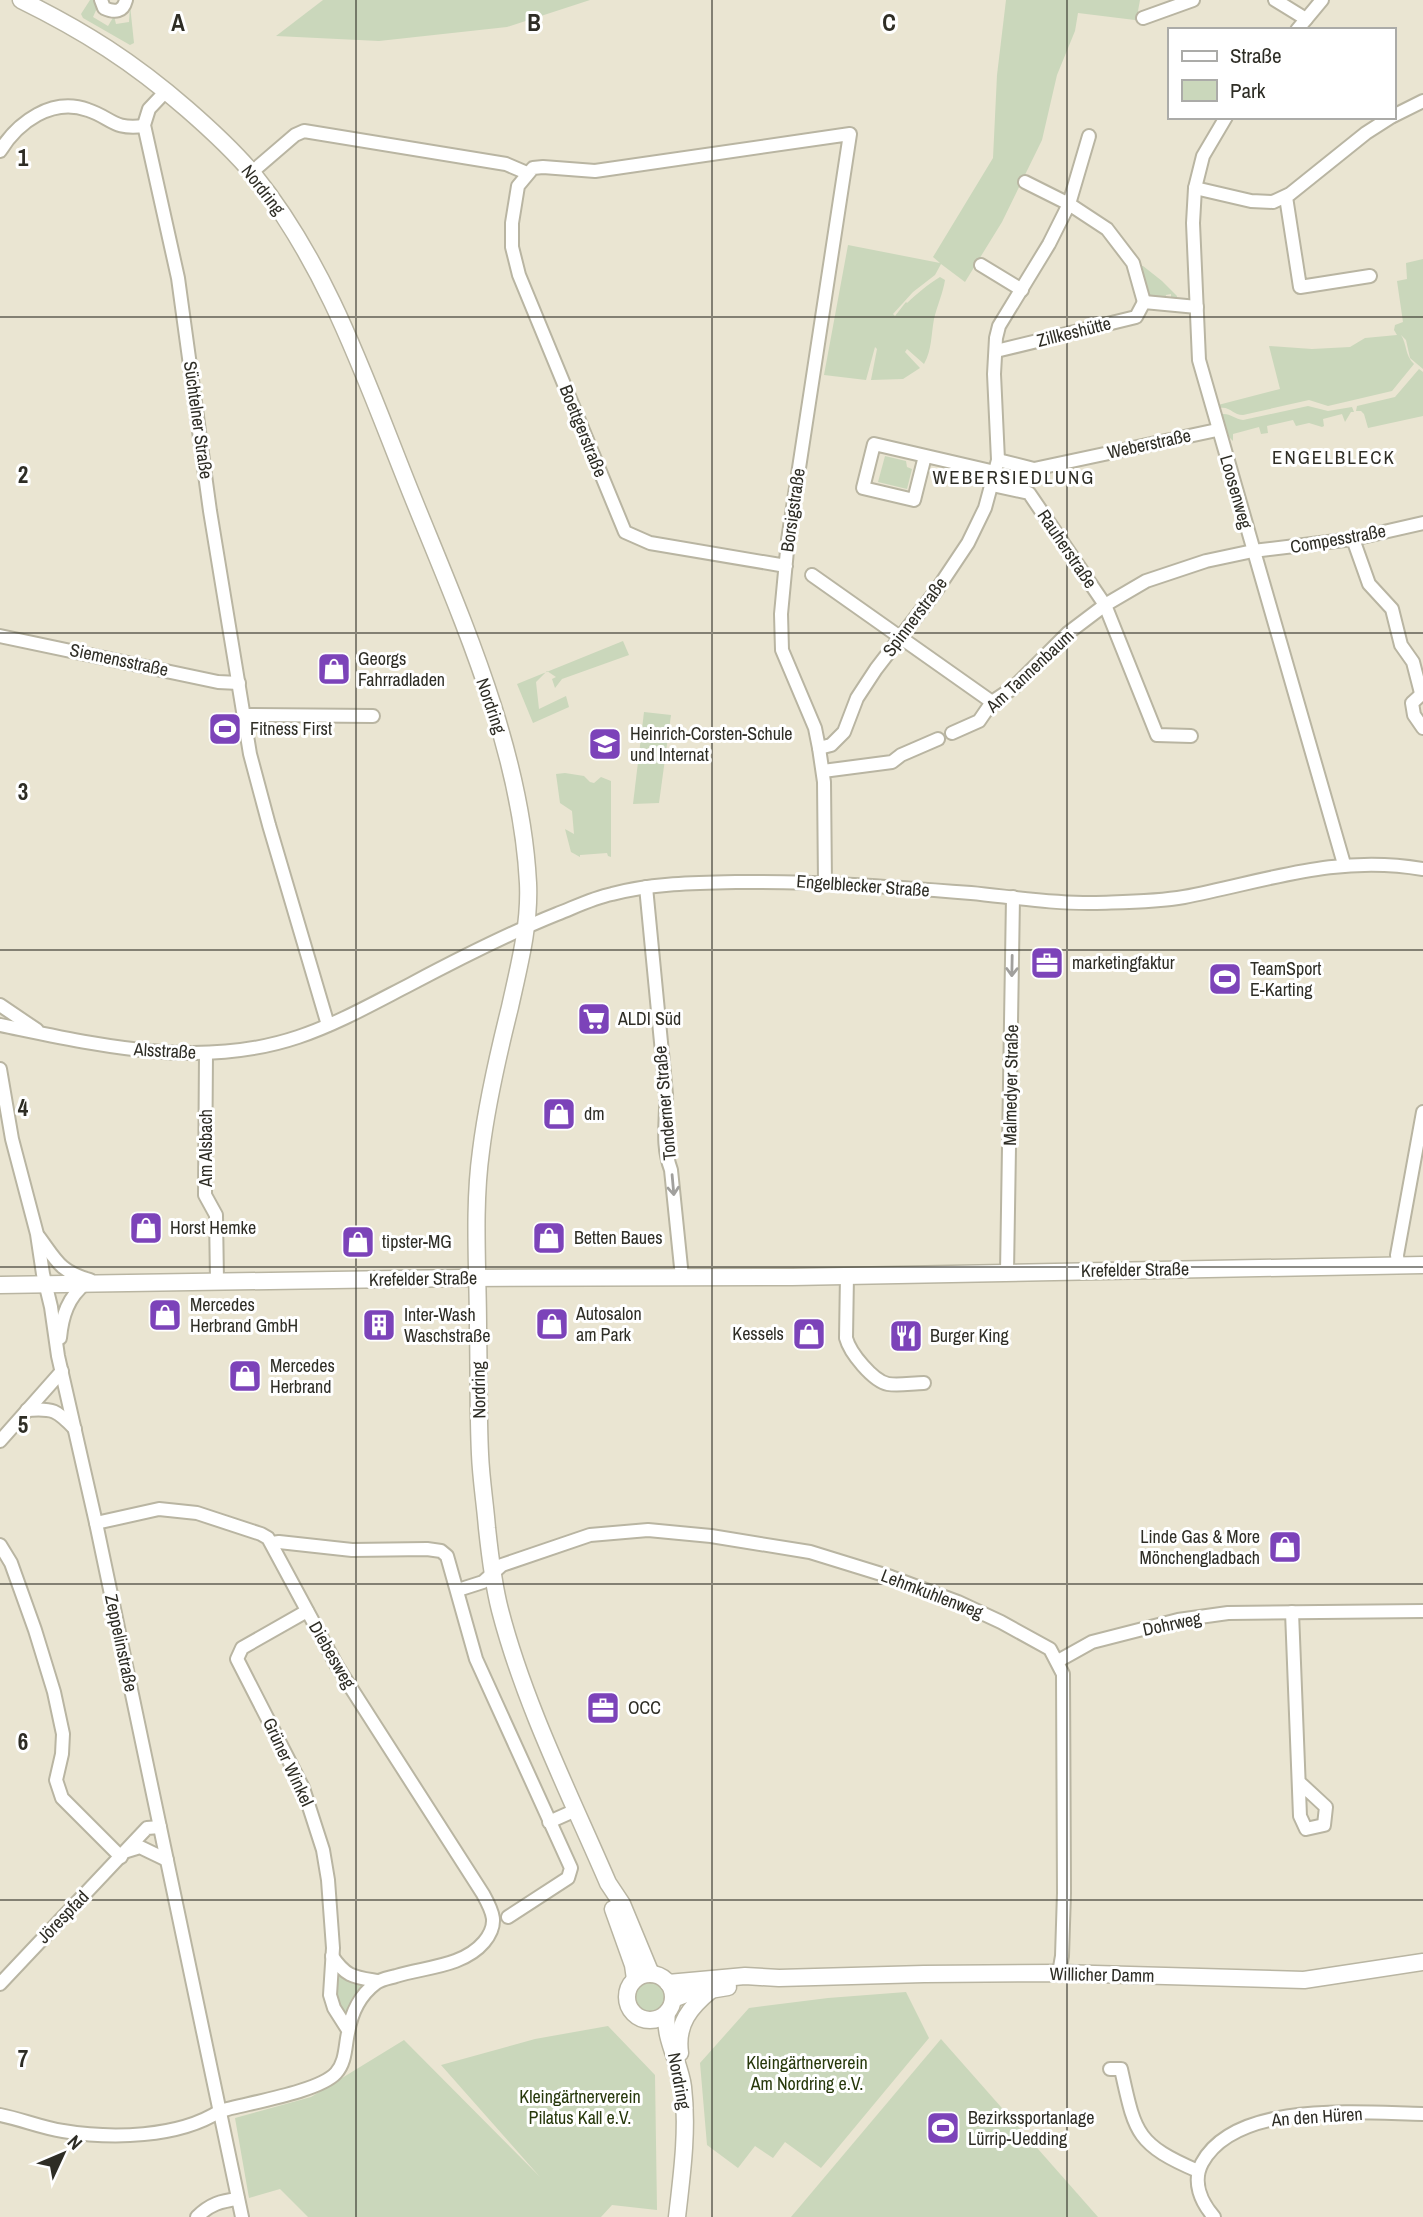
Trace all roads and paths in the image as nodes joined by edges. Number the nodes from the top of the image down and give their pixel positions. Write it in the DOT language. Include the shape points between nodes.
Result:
graph roads {
  1 [pos="21,0"];
  2 [pos="101,0"];
  3 [pos="126,0"];
  4 [pos="1193,0"];
  5 [pos="1275,0"];
  6 [pos="1322,0"];
  7 [pos="1143,18"];
  8 [pos="1306,19"];
  9 [pos="1299,28"];
  10 [pos="166,91"];
  11 [pos="1423,101"];
  12 [pos="1395,115"];
  13 [pos="1225,119"];
  14 [pos="1389,119"];
  15 [pos="144,126"];
  16 [pos="1089,136"];
  17 [pos="0,151"];
  18 [pos="252,172"];
  19 [pos="527,173"];
  20 [pos="1025,182"];
  21 [pos="1195,188"];
  22 [pos="1286,197"];
  23 [pos="1069,204"];
  24 [pos="981,265"];
  25 [pos="1370,276"];
  26 [pos="1022,290"];
  27 [pos="1144,302"];
  28 [pos="1197,307"];
  29 [pos="996,351"];
  30 [pos="1217,429"];
  31 [pos="925,456"];
  32 [pos="995,473"];
  33 [pos="1423,523"];
  34 [pos="1353,539"];
  35 [pos="1253,551"];
  36 [pos="786,566"];
  37 [pos="812,575"];
  38 [pos="1105,605"];
  39 [pos="0,636"];
  40 [pos="900,639"];
  41 [pos="239,683"];
  42 [pos="1422,693"];
  43 [pos="992,702"];
  44 [pos="244,715"];
  45 [pos="373,716"];
  46 [pos="1423,728"];
  47 [pos="953,733"];
  48 [pos="1191,736"];
  49 [pos="938,739"];
  50 [pos="819,748"];
  51 [pos="823,771"];
  52 [pos="1344,864"];
  53 [pos="1423,869"];
  54 [pos="825,883"];
  55 [pos="646,887"];
  56 [pos="1013,898"];
  57 [pos="527,927"];
  58 [pos="0,1005"];
  59 [pos="0,1025"];
  60 [pos="328,1025"];
  61 [pos="43,1034"];
  62 [pos="206,1053"];
  63 [pos="0,1069"];
  64 [pos="1423,1112"];
  65 [pos="37,1234"];
  66 [pos="1398,1265"];
  67 [pos="1423,1265"];
  68 [pos="1007,1272"];
  69 [pos="847,1275"];
  70 [pos="682,1277"];
  71 [pos="478,1278"];
  72 [pos="217,1281"];
  73 [pos="92,1283"];
  74 [pos="0,1285"];
  75 [pos="45,1285"];
  76 [pos="58,1356"];
  77 [pos="62,1371"];
  78 [pos="923,1383"];
  79 [pos="27,1410"];
  80 [pos="76,1429"];
  81 [pos="0,1441"];
  82 [pos="96,1523"];
  83 [pos="272,1543"];
  84 [pos="0,1545"];
  85 [pos="492,1574"];
  86 [pos="458,1590"];
  87 [pos="306,1611"];
  88 [pos="1423,1611"];
  89 [pos="1292,1612"];
  90 [pos="1058,1661"];
  91 [pos="1299,1783"];
  92 [pos="576,1810"];
  93 [pos="549,1822"];
  94 [pos="160,1827"];
  95 [pos="124,1854"];
  96 [pos="167,1860"];
  97 [pos="508,1917"];
  98 [pos="332,1956"];
  99 [pos="1423,1962"];
  100 [pos="1059,1973"];
  101 [pos="643,1977"];
  102 [pos="779,1978"];
  103 [pos="377,1982"];
  104 [pos="0,1983"];
  105 [pos="668,1983"];
  106 [pos="712,1989"];
  107 [pos="670,2006"];
  108 [pos="652,2021"];
  109 [pos="348,2030"];
  110 [pos="1110,2069"];
  111 [pos="682,2080"];
  112 [pos="220,2111"];
  113 [pos="1423,2114"];
  114 [pos="0,2115"];
  115 [pos="683,2150"];
  116 [pos="1198,2171"];
  117 [pos="238,2199"];
  118 [pos="197,2217"];
  119 [pos="242,2217"];
  120 [pos="677,2217"];
  121 [pos="1214,2217"];
  1 -- 10 [label="main road, Nordring" via="71,24"];
  2 -- 3 [label="street" via="104,8 114,12"];
  4 -- 7 [label="street"];
  5 -- 8 [label="street"];
  6 -- 8 [label="street"];
  8 -- 9 [label="street"];
  10 -- 15 [label="street" via="149,109"];
  10 -- 18 [label="main road, Nordring"];
  11 -- 12 [label="street"];
  13 -- 21 [label="street, Loosenweg" via="1203,156"];
  14 -- 22 [label="street"];
  15 -- 17 [label="street" via="121,126 88,110 58,107 30,118"];
  15 -- 41 [label="street, Süchtelner Straße" via="178,278"];
  16 -- 23 [label="street"];
  18 -- 19 [label="street" via="304,131 506,164"];
  18 -- 57 [label="main road, Nordring" via="282,213 329,295 487,691 523,823"];
  19 -- 36 [label="street, Boettgerstraße" via="518,186 512,247 625,532 650,543"];
  19 -- 36 [label="street, Borsigstraße" via="543,167 595,171 850,134"];
  20 -- 23 [label="street"];
  21 -- 22 [label="street" via="1251,201"];
  21 -- 28 [label="street, Loosenweg"];
  22 -- 25 [label="street" via="1300,287"];
  23 -- 26 [label="street"];
  23 -- 27 [label="street" via="1107,229 1133,263"];
  24 -- 26 [label="street"];
  26 -- 29 [label="street" via="999,326"];
  27 -- 28 [label="street"];
  27 -- 29 [label="street, Zillkeshütte" via="1136,317"];
  28 -- 30 [label="street, Loosenweg" via="1199,360"];
  29 -- 32 [label="street, Spinnerstraße"];
  30 -- 32 [label="street, Weberstraße"];
  30 -- 35 [label="street, Loosenweg"];
  31 -- 31 [label="street" via="874,443 863,488 914,500"];
  31 -- 32 [label="street"];
  32 -- 38 [label="street, Rauherstraße" via="1029,493"];
  32 -- 40 [label="street, Spinnerstraße" via="968,543"];
  33 -- 34 [label="street, Compesstraße"];
  34 -- 35 [label="street, Compesstraße"];
  34 -- 42 [label="street" via="1369,584 1392,609 1401,645 1413,662"];
  35 -- 38 [label="street, Am Tannenbaum" via="1146,581"];
  35 -- 52 [label="street, Loosenweg"];
  36 -- 50 [label="street, Borsigstraße" via="782,650"];
  37 -- 40 [label="street"];
  38 -- 43 [label="street, Am Tannenbaum"];
  38 -- 48 [label="street" via="1157,735"];
  39 -- 41 [label="street, Siemensstraße"];
  40 -- 43 [label="street"];
  40 -- 50 [label="street, Spinnerstraße" via="857,698 844,732 831,745"];
  41 -- 44 [label="street, Süchtelner Straße"];
  42 -- 46 [label="street" via="1412,703"];
  43 -- 47 [label="street, Am Tannenbaum" via="978,721"];
  44 -- 45 [label="street"];
  44 -- 60 [label="street, Süchtelner Straße" via="269,825"];
  49 -- 51 [label="street" via="892,762"];
  50 -- 51 [label="street, Borsigstraße"];
  51 -- 54 [label="street, Borsigstraße"];
  52 -- 53 [label="street, Engelblecker Straße"];
  52 -- 56 [label="street, Engelblecker Straße" via="1181,897 1090,904"];
  54 -- 55 [label="street, Engelblecker Straße"];
  54 -- 56 [label="street, Engelblecker Straße"];
  55 -- 57 [label="street, Engelblecker Straße" via="594,899"];
  55 -- 70 [label="street, Tonderner Straße, one-way" via="666,1094 666,1156"];
  56 -- 68 [label="street, Malmedyer Straße, one-way"];
  57 -- 60 [label="street, Engelblecker Straße"];
  57 -- 71 [label="main road, Nordring" via="481,1149 476,1195"];
  58 -- 61 [label="street"];
  59 -- 61 [label="street, Alsstraße"];
  60 -- 62 [label="street, Alsstraße" via="282,1041"];
  61 -- 62 [label="street, Alsstraße" via="121,1049"];
  62 -- 72 [label="street, Am Alsbach" via="205,1195 216,1214"];
  63 -- 65 [label="street, Zeppelinstraße" via="12,1139"];
  64 -- 66 [label="street"];
  65 -- 73 [label="street" via="60,1266"];
  65 -- 75 [label="street, Zeppelinstraße"];
  66 -- 67 [label="main road, Krefelder Straße"];
  66 -- 68 [label="main road, Krefelder Straße"];
  68 -- 69 [label="main road, Krefelder Straße"];
  69 -- 70 [label="main road, Krefelder Straße"];
  69 -- 78 [label="street" via="848,1347 878,1380"];
  70 -- 71 [label="main road, Krefelder Straße"];
  71 -- 72 [label="main road, Krefelder Straße"];
  71 -- 85 [label="main road, Nordring" via="480,1457"];
  72 -- 73 [label="main road, Krefelder Straße"];
  73 -- 75 [label="main road, Krefelder Straße"];
  73 -- 76 [label="street" via="75,1292 65,1312"];
  74 -- 75 [label="main road, Krefelder Straße"];
  75 -- 76 [label="street, Zeppelinstraße"];
  76 -- 77 [label="street, Zeppelinstraße"];
  77 -- 79 [label="street"];
  77 -- 80 [label="street, Zeppelinstraße"];
  79 -- 80 [label="street" via="50,1409"];
  79 -- 81 [label="street"];
  80 -- 82 [label="street, Zeppelinstraße"];
  82 -- 83 [label="street" via="159,1509 197,1513 261,1534"];
  82 -- 94 [label="street, Zeppelinstraße"];
  83 -- 86 [label="street" via="352,1550 435,1550 447,1556"];
  83 -- 87 [label="street, Diebesweg"];
  84 -- 95 [label="street" via="32,1620 54,1692 63,1734 55,1780 62,1798"];
  85 -- 86 [label="street"];
  85 -- 90 [label="street, Lehmkuhlenweg" via="502,1565 590,1535 648,1530 711,1536 810,1552 891,1577 1001,1622 1050,1649"];
  85 -- 92 [label="main road, Nordring" via="523,1680"];
  86 -- 93 [label="street" via="476,1659"];
  87 -- 98 [label="street, Grüner Winkel" via="242,1648 237,1659 303,1788 316,1827 328,1880"];
  87 -- 103 [label="street, Diebesweg" via="493,1912 489,1935 480,1947 442,1966"];
  88 -- 89 [label="street, Dohrweg"];
  89 -- 90 [label="street, Dohrweg" via="1178,1620 1092,1642"];
  89 -- 91 [label="street"];
  90 -- 100 [label="street" via="1063,1674 1064,1881"];
  92 -- 93 [label="street"];
  92 -- 101 [label="main road, Nordring" via="622,1904"];
  93 -- 97 [label="street" via="572,1868 568,1878"];
  94 -- 95 [label="street, Jörespfad" via="147,1828"];
  94 -- 96 [label="street, Zeppelinstraße"];
  95 -- 96 [label="street" via="140,1847"];
  95 -- 104 [label="street, Jörespfad"];
  96 -- 112 [label="street, Zeppelinstraße"];
  98 -- 103 [label="street" via="341,1970"];
  98 -- 109 [label="street, Grüner Winkel" via="330,1995"];
  99 -- 100 [label="main road, Willicher Damm" via="1304,1980"];
  100 -- 102 [label="main road, Willicher Damm"];
  101 -- 105 [label="main road" via="657,1975"];
  101 -- 108 [label="main road" via="627,1992 628,2006 638,2017"];
  102 -- 105 [label="main road, Willicher Damm" via="745,1976"];
  102 -- 106 [label="main road, Willicher Damm"];
  103 -- 109 [label="street" via="361,1998"];
  105 -- 107 [label="main road"];
  106 -- 107 [label="main road, Willicher Damm"];
  106 -- 111 [label="main road" via="689,2010 682,2024"];
  107 -- 108 [label="main road"];
  107 -- 111 [label="main road, Nordring" via="667,2029"];
  108 -- 115 [label="main road, Nordring" via="669,2070"];
  109 -- 112 [label="street" via="344,2059 336,2073 321,2084"];
  110 -- 116 [label="street" via="1121,2069 1140,2134 1158,2151"];
  111 -- 115 [label="main road, Nordring"];
  112 -- 114 [label="street" via="174,2128 112,2135 60,2131"];
  112 -- 117 [label="street, Zeppelinstraße"];
  113 -- 116 [label="street, An den Hüren" via="1287,2116 1254,2123 1226,2138"];
  115 -- 120 [label="main road, Nordring"];
  116 -- 121 [label="street" via="1199,2194"];
  117 -- 118 [label="street" via="217,2202"];
  117 -- 119 [label="street, Zeppelinstraße"];
}
